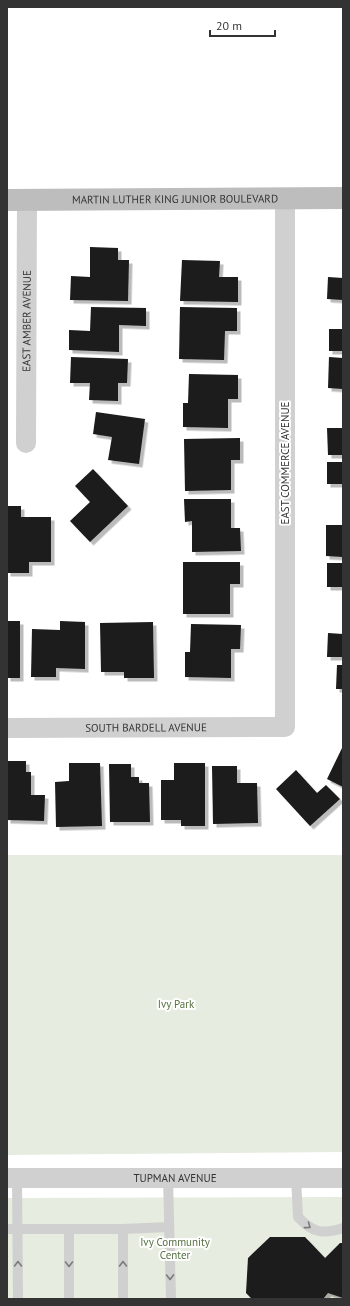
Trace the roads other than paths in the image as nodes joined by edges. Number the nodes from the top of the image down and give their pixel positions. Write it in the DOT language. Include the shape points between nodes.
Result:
graph roads {
  1 [pos="285,198"];
  2 [pos="343,198"];
  3 [pos="17,200"];
  4 [pos="26,443"];
  5 [pos="285,727"];
  6 [pos="7,728"];
  7 [pos="12,1178"];
  8 [pos="168,1178"];
  9 [pos="296,1178"];
  10 [pos="343,1178"];
  11 [pos="169,1227"];
  12 [pos="343,1228"];
  13 [pos="7,1229"];
  14 [pos="18,1229"];
  15 [pos="69,1229"];
  16 [pos="123,1229"];
  17 [pos="18,1299"];
  18 [pos="69,1299"];
  19 [pos="123,1299"];
  20 [pos="171,1299"];
  1 -- 2 [label="street, MARTIN LUTHER KING JUNIOR BOULEVARD"];
  1 -- 3 [label="street, MARTIN LUTHER KING JUNIOR BOULEVARD"];
  1 -- 5 [label="street, EAST COMMERCE AVENUE"];
  3 -- 4 [label="street, EAST AMBER AVENUE"];
  5 -- 6 [label="street, SOUTH BARDELL AVENUE"];
  7 -- 8 [label="street, TUPMAN AVENUE"];
  7 -- 14 [label="lane"];
  8 -- 9 [label="street, TUPMAN AVENUE"];
  8 -- 11 [label="lane"];
  9 -- 10 [label="street, TUPMAN AVENUE"];
  9 -- 12 [label="lane, one-way" via="298,1217 307,1227 316,1231 333,1232"];
  11 -- 16 [label="lane"];
  11 -- 20 [label="lane, one-way"];
  13 -- 14 [label="lane"];
  14 -- 15 [label="lane"];
  17 -- 14 [label="lane, one-way"];
  15 -- 16 [label="lane"];
  15 -- 18 [label="lane, one-way"];
  19 -- 16 [label="lane, one-way"];
}
